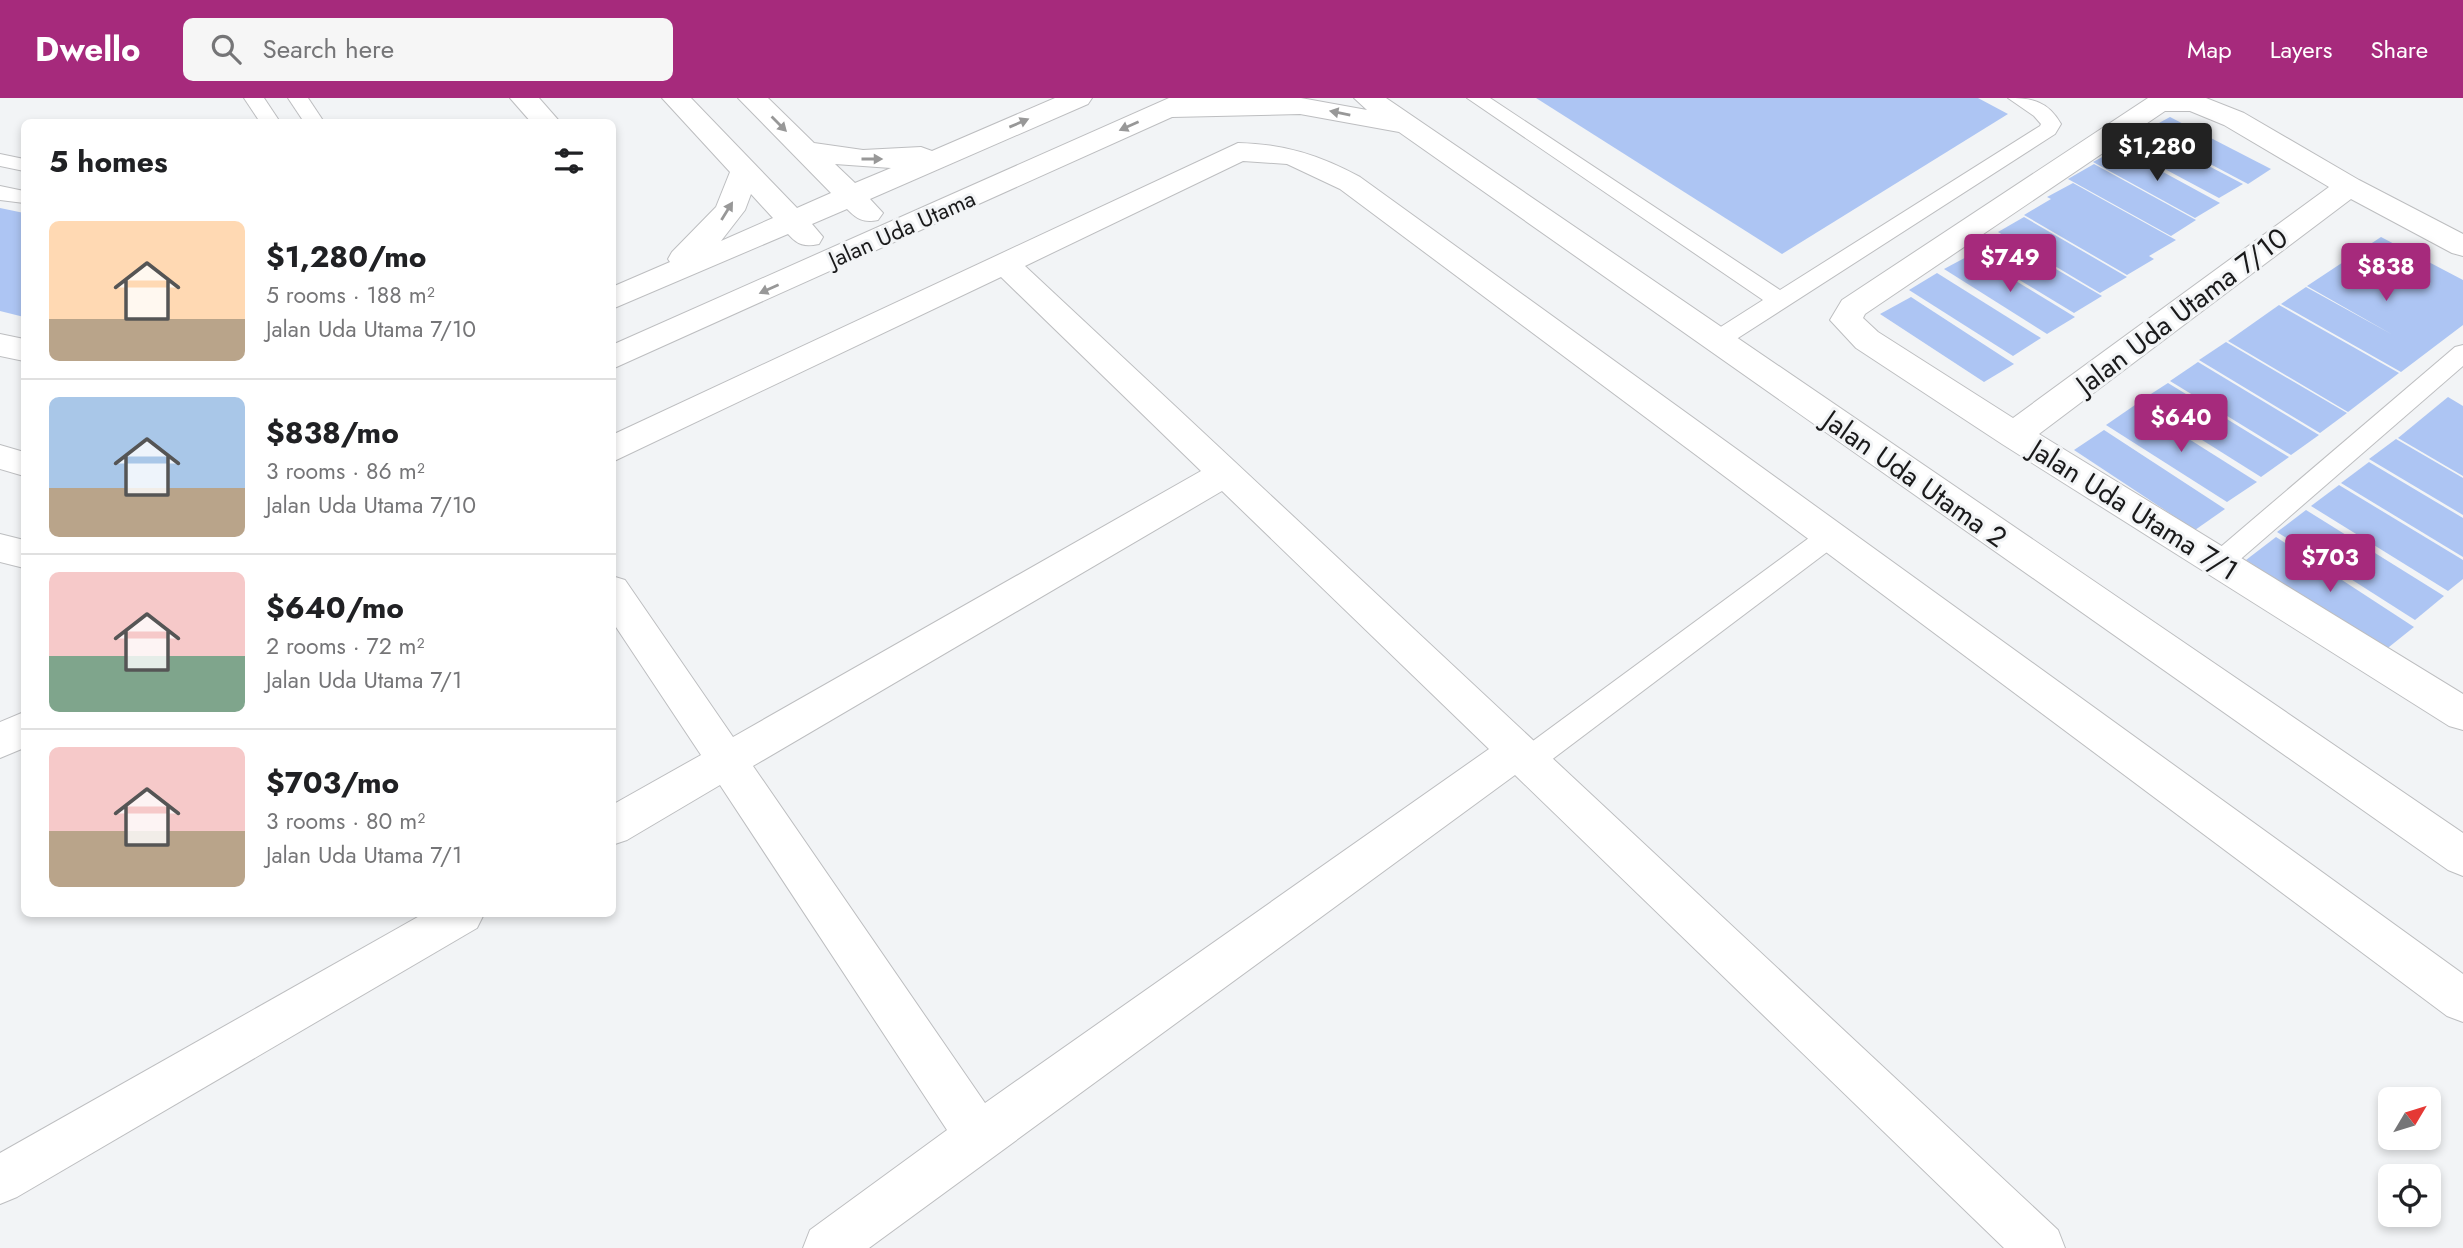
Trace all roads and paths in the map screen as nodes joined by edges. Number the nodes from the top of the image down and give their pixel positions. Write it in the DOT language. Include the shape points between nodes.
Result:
graph roads {
  1 [pos="254,98"];
  2 [pos="298,98"];
  3 [pos="524,98"];
  4 [pos="676,98"];
  5 [pos="752,98"];
  6 [pos="1078,98"];
  7 [pos="1368,98"];
  8 [pos="1476,98"];
  9 [pos="2018,98"];
  10 [pos="1180,103"];
  11 [pos="1400,112"];
  12 [pos="268,119"];
  13 [pos="312,119"];
  14 [pos="543,119"];
  15 [pos="960,149"];
  16 [pos="805,150"];
  17 [pos="0,160"];
  18 [pos="21,164"];
  19 [pos="745,171"];
  20 [pos="2349,186"];
  21 [pos="0,193"];
  22 [pos="21,196"];
  23 [pos="851,196"];
  24 [pos="793,221"];
  25 [pos="890,235"];
  26 [pos="2463,246"];
  27 [pos="831,261"];
  28 [pos="1004,263"];
  29 [pos="663,277"];
  30 [pos="616,297"];
  31 [pos="1780,301"];
  32 [pos="1716,341"];
  33 [pos="0,345"];
  34 [pos="21,349"];
  35 [pos="2463,353"];
  36 [pos="616,356"];
  37 [pos="2014,435"];
  38 [pos="616,448"];
  39 [pos="0,457"];
  40 [pos="21,463"];
  41 [pos="1226,473"];
  42 [pos="1830,536"];
  43 [pos="0,548"];
  44 [pos="21,553"];
  45 [pos="2219,563"];
  46 [pos="616,596"];
  47 [pos="2463,714"];
  48 [pos="21,730"];
  49 [pos="0,741"];
  50 [pos="1523,756"];
  51 [pos="727,760"];
  52 [pos="616,825"];
  53 [pos="2463,858"];
  54 [pos="457,917"];
  55 [pos="2463,1001"];
  56 [pos="979,1136"];
  57 [pos="0,1180"];
  58 [pos="828,1248"];
  59 [pos="2040,1248"];
  1 -- 12 [label="lane"];
  2 -- 13 [label="lane"];
  3 -- 14 [label="street"];
  4 -- 19 [label="street"];
  5 -- 16 [label="street, one-way"];
  15 -- 6 [label="street, Jalan Uda Utama, one-way"];
  7 -- 11 [label="street, Jalan Uda Utama 2"];
  8 -- 31 [label="lane"];
  9 -- 31 [label="lane" via="2048,117 2048,130"];
  11 -- 10 [label="street, one-way"];
  10 -- 25 [label="street, Jalan Uda Utama, one-way"];
  11 -- 32 [label="street, Jalan Uda Utama 2"];
  16 -- 15 [label="street, one-way" via="851,159 902,159"];
  15 -- 23 [label="street, Jalan Uda Utama"];
  16 -- 23 [label="street"];
  17 -- 18 [label="lane"];
  19 -- 24 [label="street"];
  29 -- 19 [label="street, one-way" via="730,210"];
  20 -- 26 [label="street"];
  20 -- 37 [label="street, Jalan Uda Utama 7/10"];
  20 -- 37 [label="street, Jalan Uda Utama 7/1" via="2234,119 2194,103 2160,103 1853,307 1846,320 1867,340"];
  21 -- 22 [label="lane"];
  23 -- 24 [label="street, Jalan Uda Utama"];
  23 -- 25 [label="street"];
  24 -- 27 [label="street"];
  24 -- 29 [label="street, Jalan Uda Utama"];
  25 -- 27 [label="street, Jalan Uda Utama"];
  27 -- 36 [label="street, Jalan Uda Utama, one-way"];
  28 -- 38 [label="street"];
  28 -- 41 [label="street"];
  28 -- 42 [label="street" via="1238,152 1272,152 1314,163 1350,183"];
  29 -- 30 [label="street, Jalan Uda Utama"];
  31 -- 32 [label="lane"];
  32 -- 53 [label="street, Jalan Uda Utama 2"];
  33 -- 34 [label="street"];
  35 -- 45 [label="lane"];
  37 -- 45 [label="street, Jalan Uda Utama 7/1"];
  39 -- 40 [label="street"];
  41 -- 50 [label="street"];
  41 -- 51 [label="street"];
  42 -- 50 [label="lane"];
  42 -- 55 [label="street"];
  43 -- 44 [label="street"];
  45 -- 47 [label="street, Jalan Uda Utama 7/1"];
  46 -- 51 [label="street"];
  48 -- 49 [label="street"];
  50 -- 56 [label="street"];
  50 -- 59 [label="street"];
  51 -- 52 [label="street"];
  51 -- 56 [label="street"];
  54 -- 57 [label="street"];
  56 -- 58 [label="street"];
}
